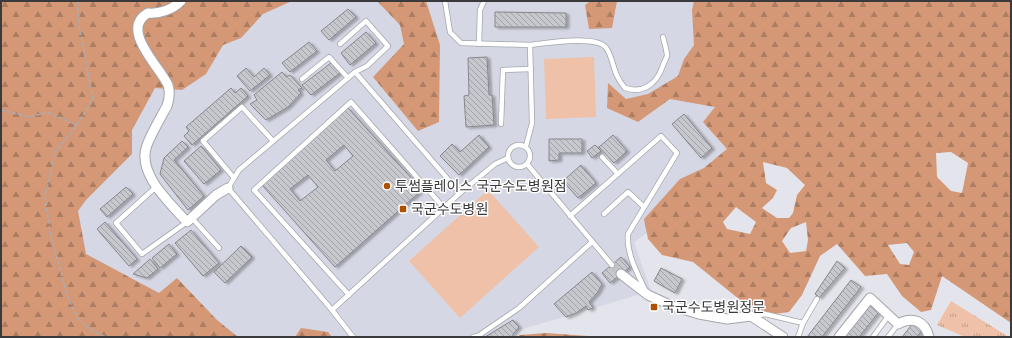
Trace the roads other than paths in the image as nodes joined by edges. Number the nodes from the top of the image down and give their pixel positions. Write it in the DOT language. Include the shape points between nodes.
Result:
graph roads {
  1 [pos="181,1"];
  2 [pos="445,1"];
  3 [pos="484,1"];
  4 [pos="663,37"];
  5 [pos="340,44"];
  6 [pos="479,44"];
  7 [pos="530,45"];
  8 [pos="531,69"];
  9 [pos="355,72"];
  10 [pos="348,78"];
  11 [pos="302,79"];
  12 [pos="501,124"];
  13 [pos="273,141"];
  14 [pos="526,146"];
  15 [pos="602,157"];
  16 [pos="508,158"];
  17 [pos="527,164"];
  18 [pos="618,174"];
  19 [pos="234,178"];
  20 [pos="156,187"];
  21 [pos="228,188"];
  22 [pos="460,193"];
  23 [pos="644,207"];
  24 [pos="444,208"];
  25 [pos="604,214"];
  26 [pos="570,216"];
  27 [pos="189,220"];
  28 [pos="592,242"];
  29 [pos="219,248"];
  30 [pos="612,264"];
  31 [pos="621,274"];
  32 [pos="349,295"];
  33 [pos="648,295"];
  34 [pos="816,299"];
  35 [pos="332,310"];
  36 [pos="889,315"];
  37 [pos="751,316"];
  38 [pos="803,323"];
  39 [pos="898,324"];
  40 [pos="353,337"];
  41 [pos="473,337"];
  42 [pos="783,337"];
  43 [pos="798,337"];
  44 [pos="838,337"];
  45 [pos="873,337"];
  46 [pos="888,337"];
  47 [pos="930,337"];
  1 -- 20 [label="street" via="176,6 143,16 137,29 143,45 168,86 167,106 146,147 148,175"];
  2 -- 6 [label="lane" via="450,32 460,43"];
  3 -- 6 [label="lane" via="480,10"];
  4 -- 7 [label="lane" via="667,56 659,75 646,88 634,89 625,88 620,82 607,49 599,42 561,41"];
  5 -- 9 [label="lane" via="366,21 388,46 367,66"];
  6 -- 7 [label="lane"];
  7 -- 8 [label="lane"];
  8 -- 12 [label="lane" via="503,70"];
  8 -- 14 [label="lane" via="532,123"];
  9 -- 10 [label="lane"];
  9 -- 22 [label="lane"];
  10 -- 11 [label="lane" via="328,57"];
  10 -- 13 [label="lane"];
  13 -- 19 [label="lane" via="239,170"];
  13 -- 19 [label="lane" via="242,107 203,141"];
  14 -- 16 [label="lane" via="514,146 509,150"];
  14 -- 17 [label="lane" via="531,154"];
  15 -- 18 [label="lane"];
  16 -- 17 [label="lane" via="516,167"];
  16 -- 22 [label="lane" via="495,164"];
  17 -- 26 [label="lane"];
  18 -- 23 [label="lane" via="661,136 677,153"];
  18 -- 26 [label="lane"];
  19 -- 21 [label="lane"];
  20 -- 27 [label="street"];
  20 -- 27 [label="lane" via="116,223 142,254"];
  21 -- 27 [label="street" via="216,195"];
  21 -- 35 [label="lane"];
  22 -- 24 [label="lane"];
  23 -- 25 [label="lane" via="628,192"];
  23 -- 33 [label="lane" via="628,234 627,243"];
  24 -- 32 [label="lane"];
  24 -- 32 [label="lane" via="351,102 254,190"];
  26 -- 28 [label="lane"];
  27 -- 29 [label="lane"];
  28 -- 30 [label="lane"];
  28 -- 41 [label="lane" via="519,308"];
  31 -- 33 [label="street"];
  32 -- 35 [label="lane"];
  33 -- 37 [label="street" via="699,314 727,319"];
  34 -- 38 [label="lane"];
  35 -- 40 [label="lane"];
  36 -- 39 [label="street"];
  36 -- 44 [label="street" via="870,298"];
  36 -- 45 [label="lane"];
  37 -- 38 [label="lane" via="765,314"];
  37 -- 42 [label="street"];
  38 -- 43 [label="lane"];
  39 -- 46 [label="lane"];
  39 -- 47 [label="street" via="906,319 918,321 927,328"];
}
